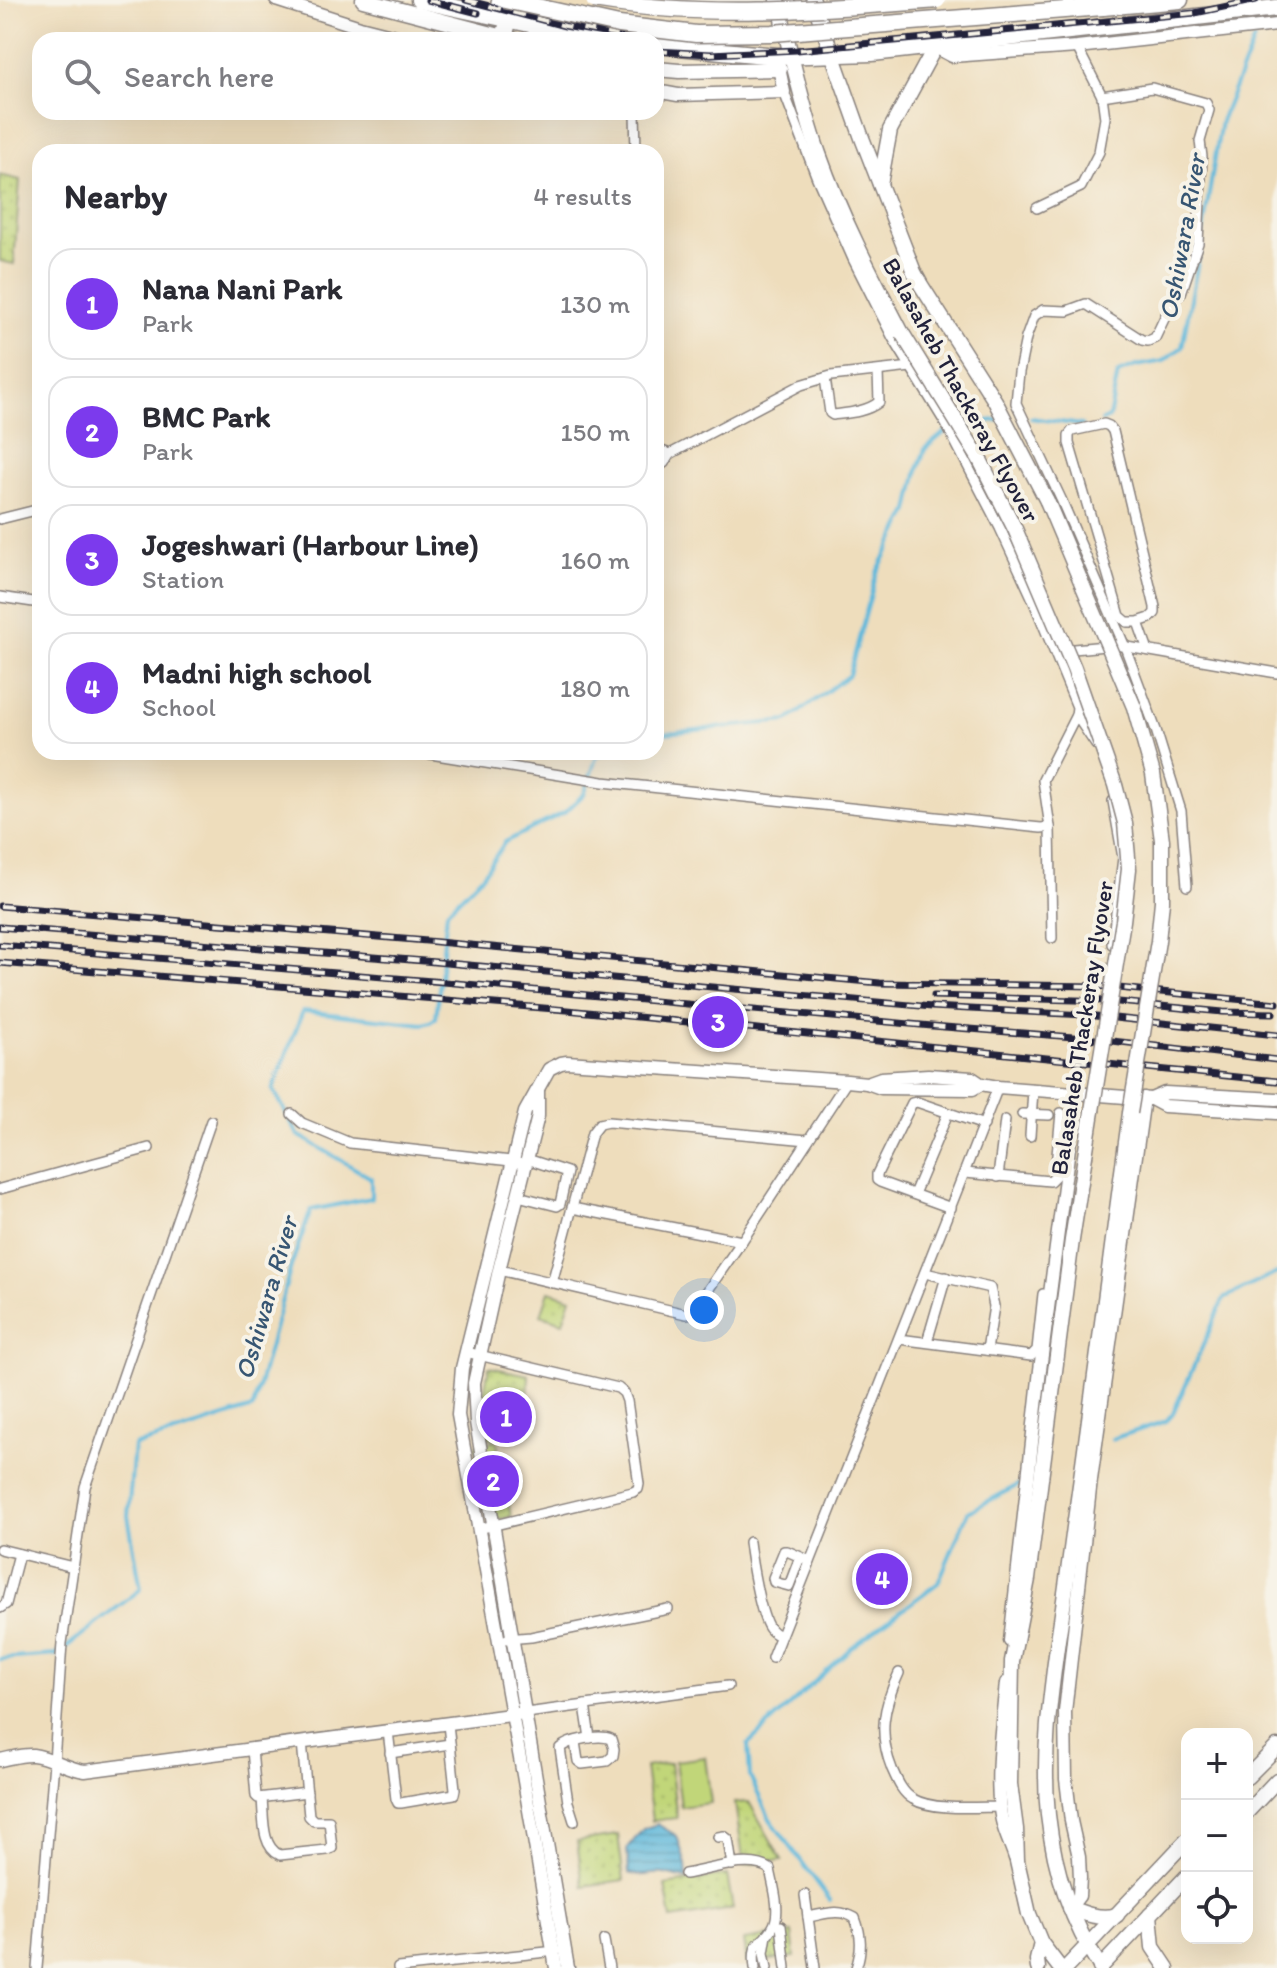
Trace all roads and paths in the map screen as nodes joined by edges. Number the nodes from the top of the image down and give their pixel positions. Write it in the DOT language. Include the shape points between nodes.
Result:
graph roads {
  1 [pos="276,0"];
  2 [pos="363,0"];
  3 [pos="419,0"];
  4 [pos="505,0"];
  5 [pos="594,0"];
  6 [pos="777,0"];
  7 [pos="813,0"];
  8 [pos="937,0"];
  9 [pos="1180,0"];
  10 [pos="494,7"];
  11 [pos="1277,8"];
  12 [pos="509,19"];
  13 [pos="1277,25"];
  14 [pos="380,32"];
  15 [pos="484,32"];
  16 [pos="510,32"];
  17 [pos="568,32"];
  18 [pos="1003,45"];
  19 [pos="664,46"];
  20 [pos="935,47"];
  21 [pos="1077,47"];
  22 [pos="833,55"];
  23 [pos="783,60"];
  24 [pos="664,70"];
  25 [pos="664,92"];
  26 [pos="784,92"];
  27 [pos="1102,96"];
  28 [pos="635,120"];
  29 [pos="636,144"];
  30 [pos="880,184"];
  31 [pos="1037,208"];
  32 [pos="888,316"];
  33 [pos="911,367"];
  34 [pos="878,372"];
  35 [pos="825,378"];
  36 [pos="664,452"];
  37 [pos="670,454"];
  38 [pos="664,463"];
  39 [pos="32,511"];
  40 [pos="0,519"];
  41 [pos="0,597"];
  42 [pos="32,602"];
  43 [pos="1138,622"];
  44 [pos="1125,647"];
  45 [pos="1148,650"];
  46 [pos="1054,651"];
  47 [pos="1277,673"];
  48 [pos="1076,715"];
  49 [pos="471,760"];
  50 [pos="497,760"];
  51 [pos="497,764"];
  52 [pos="1050,827"];
  53 [pos="1187,886"];
  54 [pos="1052,938"];
  55 [pos="1112,944"];
  56 [pos="847,1081"];
  57 [pos="998,1087"];
  58 [pos="1033,1090"];
  59 [pos="1076,1094"];
  60 [pos="1148,1098"];
  61 [pos="1277,1099"];
  62 [pos="1240,1103"];
  63 [pos="948,1113"];
  64 [pos="1061,1113"];
  65 [pos="1277,1113"];
  66 [pos="292,1114"];
  67 [pos="1027,1114"];
  68 [pos="1049,1115"];
  69 [pos="1005,1120"];
  70 [pos="211,1121"];
  71 [pos="984,1125"];
  72 [pos="1030,1136"];
  73 [pos="808,1140"];
  74 [pos="149,1148"];
  75 [pos="522,1162"];
  76 [pos="965,1173"];
  77 [pos="998,1177"];
  78 [pos="0,1189"];
  79 [pos="914,1194"];
  80 [pos="518,1196"];
  81 [pos="572,1208"];
  82 [pos="951,1208"];
  83 [pos="742,1241"];
  84 [pos="499,1270"];
  85 [pos="925,1273"];
  86 [pos="946,1277"];
  87 [pos="552,1283"];
  88 [pos="1043,1294"];
  89 [pos="899,1339"];
  90 [pos="927,1342"];
  91 [pos="987,1350"];
  92 [pos="466,1352"];
  93 [pos="481,1355"];
  94 [pos="485,1476"];
  95 [pos="469,1480"];
  96 [pos="494,1525"];
  97 [pos="478,1529"];
  98 [pos="749,1542"];
  99 [pos="0,1549"];
  100 [pos="19,1554"];
  101 [pos="73,1567"];
  102 [pos="0,1608"];
  103 [pos="668,1609"];
  104 [pos="780,1636"];
  105 [pos="514,1638"];
  106 [pos="499,1640"];
  107 [pos="772,1658"];
  108 [pos="517,1660"];
  109 [pos="503,1662"];
  110 [pos="899,1673"];
  111 [pos="728,1686"];
  112 [pos="585,1705"];
  113 [pos="526,1713"];
  114 [pos="512,1715"];
  115 [pos="448,1724"];
  116 [pos="388,1731"];
  117 [pos="590,1738"];
  118 [pos="302,1742"];
  119 [pos="575,1742"];
  120 [pos="450,1744"];
  121 [pos="1277,1747"];
  122 [pos="252,1749"];
  123 [pos="390,1753"];
  124 [pos="0,1760"];
  125 [pos="54,1762"];
  126 [pos="1253,1771"];
  127 [pos="1277,1780"];
  128 [pos="307,1792"];
  129 [pos="262,1799"];
  130 [pos="1253,1806"];
  131 [pos="1000,1807"];
  132 [pos="574,1821"];
  133 [pos="718,1837"];
  134 [pos="1181,1846"];
  135 [pos="542,1850"];
  136 [pos="1017,1861"];
  137 [pos="732,1865"];
  138 [pos="685,1874"];
  139 [pos="1181,1882"];
  140 [pos="805,1895"];
  141 [pos="1070,1908"];
  142 [pos="1117,1915"];
  143 [pos="1150,1915"];
  144 [pos="808,1917"];
  145 [pos="781,1926"];
  146 [pos="767,1935"];
  147 [pos="604,1940"];
  148 [pos="1041,1943"];
  149 [pos="1087,1947"];
  150 [pos="558,1951"];
  151 [pos="37,1968"];
  152 [pos="398,1968"];
  153 [pos="556,1968"];
  154 [pos="568,1968"];
  155 [pos="609,1968"];
  156 [pos="755,1968"];
  157 [pos="767,1968"];
  158 [pos="786,1968"];
  159 [pos="815,1968"];
  160 [pos="856,1968"];
  161 [pos="1038,1968"];
  162 [pos="1060,1968"];
  163 [pos="1066,1968"];
  164 [pos="1100,1968"];
  165 [pos="1108,1968"];
  166 [pos="1167,1968"];
  1 -- 14 [label="street"];
  2 -- 15 [label="main road"];
  3 -- 10 [label="highway"];
  4 -- 9 [label="highway, bridge" via="619,25 696,34 772,33"];
  5 -- 8 [label="highway, bridge" via="697,12"];
  6 -- 23 [label="main road, Balasaheb Thackeray Flyover"];
  7 -- 22 [label="main road, Balasaheb Thackeray Flyover"];
  10 -- 12 [label="highway"];
  11 -- 18 [label="highway"];
  12 -- 16 [label="highway"];
  12 -- 17 [label="highway"];
  13 -- 21 [label="street"];
  18 -- 20 [label="highway"];
  18 -- 21 [label="street"];
  19 -- 23 [label="highway"];
  20 -- 22 [label="highway"];
  20 -- 30 [label="main road" via="890,130"];
  21 -- 27 [label="street"];
  22 -- 23 [label="highway"];
  22 -- 30 [label="main road, Balasaheb Thackeray Flyover"];
  23 -- 24 [label="main road"];
  23 -- 26 [label="street"];
  23 -- 32 [label="main road, Balasaheb Thackeray Flyover" via="847,227"];
  25 -- 26 [label="street"];
  26 -- 32 [label="street" via="853,259"];
  27 -- 31 [label="street" via="1105,118 1099,152 1081,187"];
  27 -- 44 [label="street" via="1152,88 1206,103 1209,110 1200,141 1198,243 1181,293 1155,338 1142,340 1086,304 1067,311 1043,310 1034,316 1019,372 1016,403"];
  28 -- 29 [label="street"];
  30 -- 141 [label="main road, Balasaheb Thackeray Flyover, bridge" via="921,285 995,401 1047,501 1134,707 1153,774 1162,840 1158,941 1048,1711 1048,1814"];
  32 -- 33 [label="street"];
  32 -- 136 [label="main road, Balasaheb Thackeray Flyover, bridge" via="979,458 1015,529 1074,668 1115,785 1129,869 1012,1661 1010,1784"];
  33 -- 34 [label="street"];
  33 -- 46 [label="street" via="1000,528"];
  34 -- 35 [label="street"];
  34 -- 35 [label="street" via="877,405 833,415"];
  35 -- 37 [label="street" via="801,385"];
  36 -- 37 [label="street"];
  37 -- 38 [label="street"];
  39 -- 40 [label="street"];
  41 -- 42 [label="street"];
  43 -- 43 [label="street" via="1120,616 1069,443 1072,431 1104,424 1113,431 1155,607 1150,618"];
  43 -- 45 [label="street"];
  44 -- 45 [label="street"];
  44 -- 46 [label="street"];
  44 -- 53 [label="street" via="1178,799"];
  45 -- 47 [label="street"];
  46 -- 48 [label="street"];
  48 -- 52 [label="street" via="1043,780"];
  48 -- 55 [label="street" via="1096,745 1123,858"];
  49 -- 51 [label="street"];
  50 -- 51 [label="street"];
  51 -- 52 [label="street" via="603,782"];
  52 -- 54 [label="street"];
  56 -- 57 [label="street" via="881,1088"];
  56 -- 73 [label="street"];
  56 -- 75 [label="street" via="567,1062 549,1069 538,1087 538,1116"];
  57 -- 58 [label="street"];
  57 -- 71 [label="street"];
  58 -- 59 [label="street"];
  58 -- 67 [label="street"];
  59 -- 60 [label="street"];
  59 -- 131 [label="street" via="1009,1651"];
  60 -- 62 [label="street" via="1165,1093"];
  60 -- 62 [label="street" via="1164,1106"];
  60 -- 141 [label="street" via="1091,1480 1065,1712 1066,1779 1080,1878 1079,1896"];
  61 -- 62 [label="street"];
  62 -- 65 [label="street"];
  63 -- 71 [label="street"];
  63 -- 79 [label="street"];
  63 -- 79 [label="street" via="912,1103 877,1174 880,1182"];
  64 -- 77 [label="street" via="1053,1179"];
  66 -- 75 [label="street" via="350,1143"];
  67 -- 68 [label="street"];
  67 -- 72 [label="street"];
  69 -- 77 [label="street"];
  70 -- 101 [label="street" via="85,1487"];
  71 -- 76 [label="street"];
  73 -- 81 [label="street" via="599,1124"];
  73 -- 83 [label="street"];
  74 -- 78 [label="street"];
  75 -- 80 [label="street"];
  75 -- 80 [label="street" via="567,1172 557,1206"];
  75 -- 92 [label="street"];
  76 -- 77 [label="street"];
  76 -- 82 [label="street"];
  79 -- 82 [label="street"];
  80 -- 84 [label="street"];
  81 -- 83 [label="street"];
  81 -- 87 [label="street"];
  82 -- 85 [label="street"];
  83 -- 87 [label="street" via="692,1313"];
  84 -- 87 [label="street"];
  84 -- 93 [label="street"];
  85 -- 86 [label="street"];
  85 -- 89 [label="street"];
  86 -- 90 [label="street"];
  86 -- 91 [label="street" via="990,1288 994,1306"];
  88 -- 91 [label="street" via="1035,1353"];
  89 -- 90 [label="street"];
  89 -- 104 [label="street" via="805,1559"];
  90 -- 91 [label="street"];
  92 -- 93 [label="street"];
  92 -- 95 [label="street" via="458,1415"];
  93 -- 94 [label="street" via="474,1383"];
  93 -- 96 [label="street" via="618,1388 627,1401 639,1484 633,1492"];
  94 -- 95 [label="street"];
  94 -- 96 [label="street"];
  95 -- 97 [label="street"];
  96 -- 97 [label="street"];
  96 -- 105 [label="street"];
  97 -- 106 [label="street"];
  98 -- 104 [label="street" via="765,1620"];
  99 -- 100 [label="street"];
  100 -- 101 [label="street"];
  100 -- 102 [label="street" via="6,1604"];
  101 -- 125 [label="street"];
  103 -- 105 [label="street"];
  104 -- 107 [label="street"];
  105 -- 106 [label="street"];
  105 -- 108 [label="street"];
  106 -- 109 [label="street"];
  108 -- 109 [label="street"];
  108 -- 113 [label="street"];
  109 -- 114 [label="street"];
  110 -- 131 [label="street" via="882,1735 899,1785 914,1799 934,1805"];
  111 -- 112 [label="street"];
  112 -- 113 [label="street"];
  112 -- 117 [label="street"];
  113 -- 114 [label="street"];
  113 -- 135 [label="street"];
  114 -- 115 [label="street"];
  114 -- 135 [label="street"];
  115 -- 116 [label="street"];
  115 -- 120 [label="street"];
  116 -- 118 [label="street"];
  116 -- 123 [label="street"];
  117 -- 119 [label="street"];
  117 -- 119 [label="street" via="611,1739 611,1759 580,1763"];
  118 -- 122 [label="street"];
  118 -- 128 [label="street"];
  119 -- 132 [label="street" via="560,1748"];
  120 -- 123 [label="street"];
  120 -- 123 [label="street" via="454,1794 414,1802 396,1801"];
  121 -- 126 [label="main road"];
  122 -- 125 [label="street" via="85,1771"];
  122 -- 129 [label="street" via="256,1796"];
  124 -- 125 [label="street" via="32,1755"];
  125 -- 151 [label="street"];
  127 -- 130 [label="main road"];
  128 -- 129 [label="street"];
  128 -- 129 [label="street" via="310,1819 330,1823 330,1850 275,1853 268,1842"];
  131 -- 136 [label="street"];
  133 -- 137 [label="street" via="726,1836 724,1849"];
  134 -- 142 [label="main road"];
  135 -- 150 [label="street"];
  136 -- 148 [label="main road, Balasaheb Thackeray Flyover"];
  137 -- 138 [label="street"];
  137 -- 146 [label="street" via="762,1864 770,1869 777,1913"];
  139 -- 143 [label="main road"];
  140 -- 144 [label="street"];
  141 -- 142 [label="main road" via="1100,1917"];
  141 -- 149 [label="main road, Balasaheb Thackeray Flyover"];
  142 -- 149 [label="main road"];
  143 -- 164 [label="main road"];
  143 -- 166 [label="main road" via="1153,1947"];
  144 -- 159 [label="street"];
  144 -- 160 [label="street" via="837,1911 855,1918 861,1937"];
  145 -- 158 [label="street"];
  146 -- 156 [label="street" via="753,1952"];
  146 -- 157 [label="street"];
  147 -- 155 [label="street"];
  148 -- 161 [label="main road"];
  148 -- 162 [label="main road, Balasaheb Thackeray Flyover"];
  149 -- 163 [label="main road"];
  149 -- 164 [label="main road, Balasaheb Thackeray Flyover"];
  150 -- 152 [label="street"];
  150 -- 153 [label="street"];
  150 -- 154 [label="street"];
  164 -- 165 [label="street"];
}
